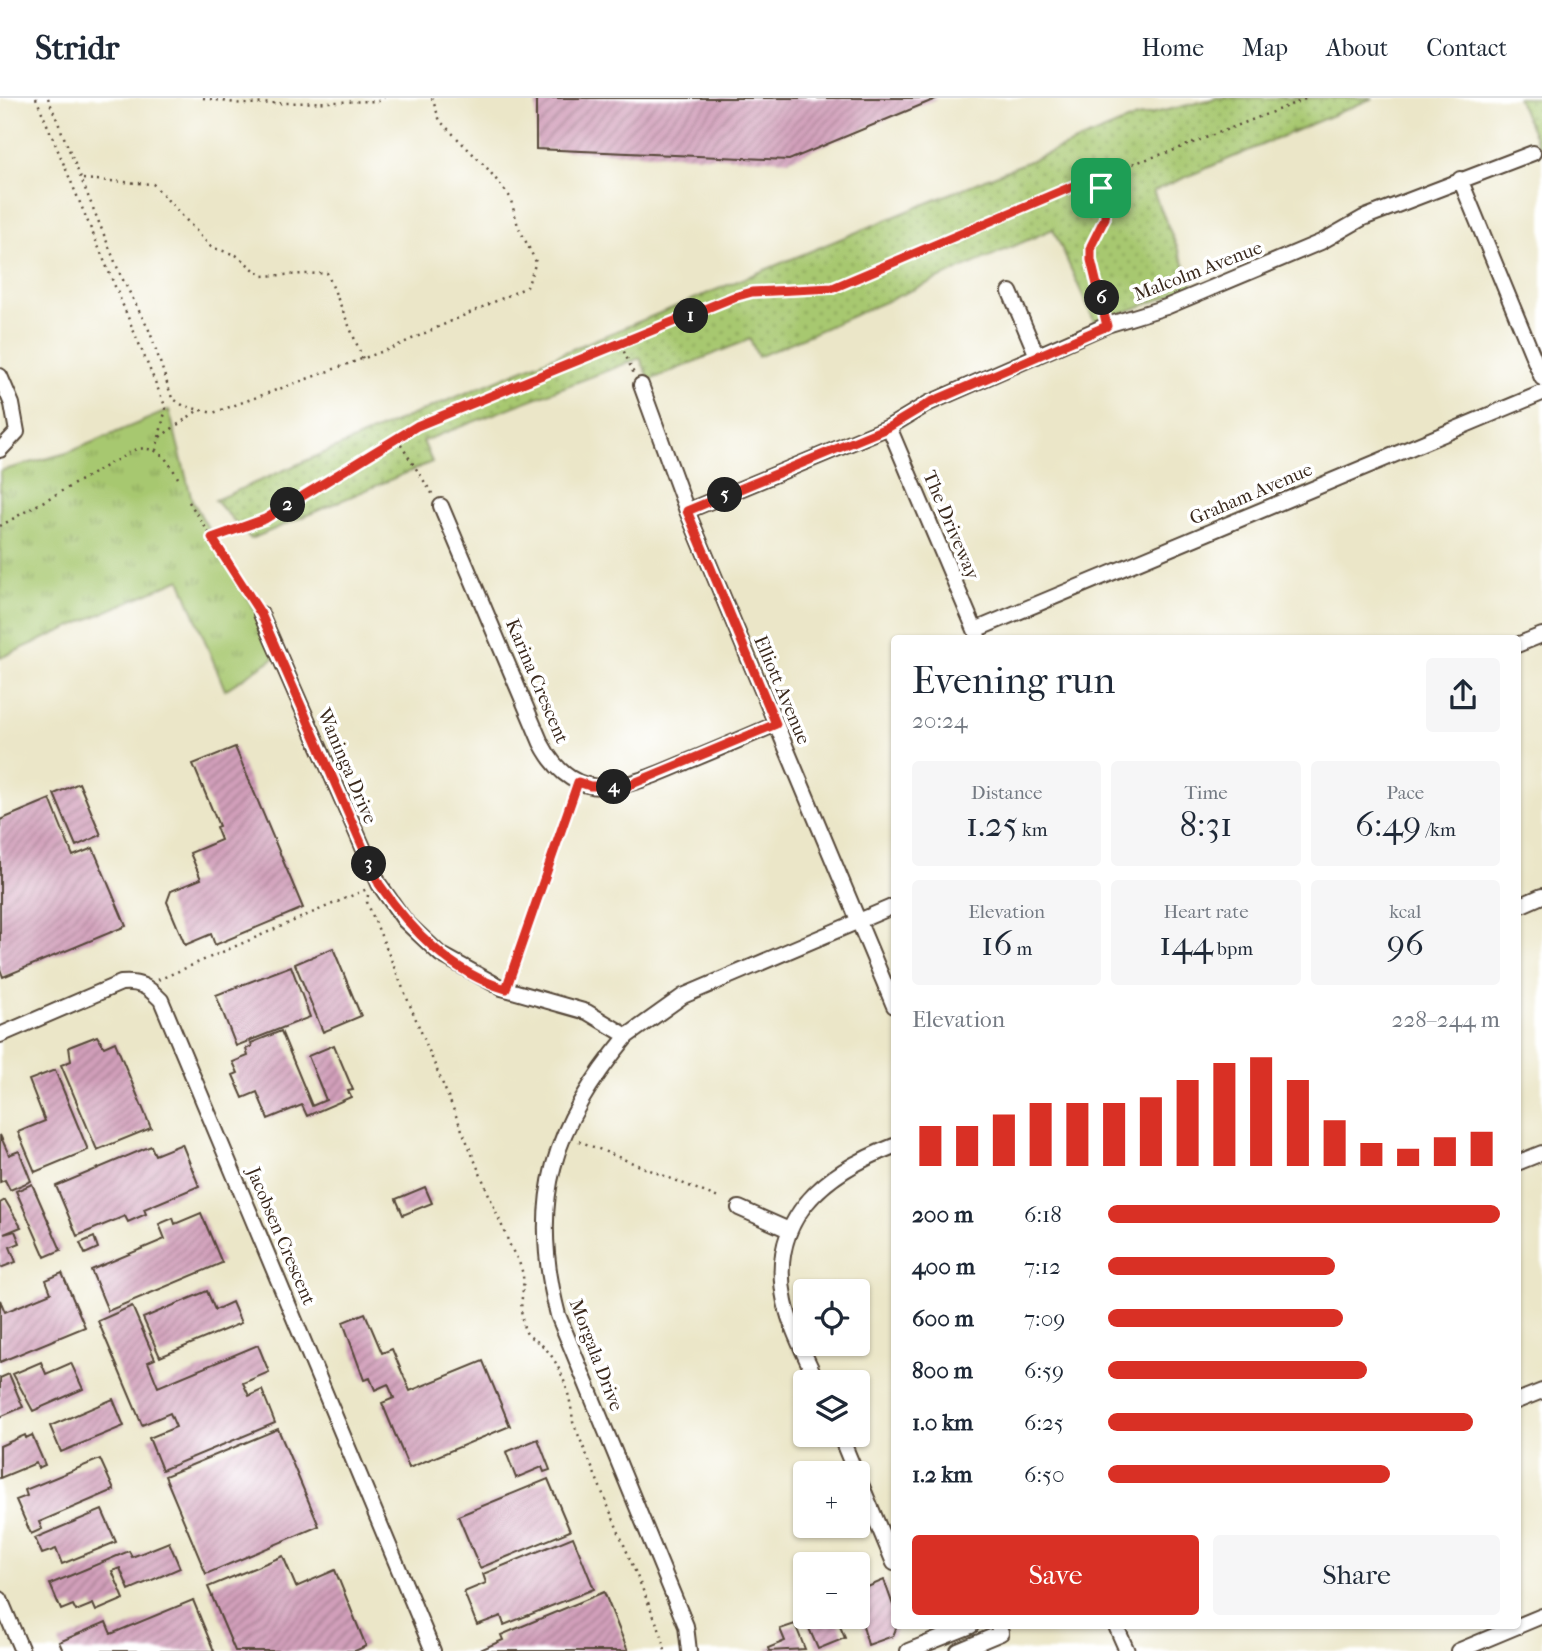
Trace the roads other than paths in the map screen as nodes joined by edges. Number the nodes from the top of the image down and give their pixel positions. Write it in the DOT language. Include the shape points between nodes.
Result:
graph roads {
  1 [pos="1533,153"];
  2 [pos="1460,179"];
  3 [pos="1010,292"];
  4 [pos="1037,356"];
  5 [pos="0,376"];
  6 [pos="1542,378"];
  7 [pos="640,385"];
  8 [pos="1542,393"];
  9 [pos="889,427"];
  10 [pos="0,450"];
  11 [pos="441,506"];
  12 [pos="687,511"];
  13 [pos="261,614"];
  14 [pos="976,634"];
  15 [pos="1542,635"];
  16 [pos="1521,643"];
  17 [pos="776,724"];
  18 [pos="1542,897"];
  19 [pos="1521,905"];
  20 [pos="891,907"];
  21 [pos="858,921"];
  22 [pos="891,999"];
  23 [pos="0,1035"];
  24 [pos="627,1036"];
  25 [pos="891,1147"];
  26 [pos="1541,1158"];
  27 [pos="1521,1162"];
  28 [pos="739,1208"];
  29 [pos="789,1230"];
  30 [pos="812,1370"];
  31 [pos="1542,1391"];
  32 [pos="1521,1399"];
  33 [pos="870,1506"];
  34 [pos="891,1556"];
  35 [pos="0,1599"];
  36 [pos="1542,1616"];
  37 [pos="1521,1625"];
  38 [pos="966,1629"];
  39 [pos="999,1629"];
  40 [pos="1117,1629"];
  41 [pos="1511,1629"];
  42 [pos="942,1645"];
  43 [pos="22,1651"];
  44 [pos="433,1651"];
  45 [pos="689,1651"];
  46 [pos="908,1651"];
  47 [pos="958,1651"];
  48 [pos="1127,1651"];
  49 [pos="1458,1651"];
  1 -- 2 [label="street, Malcolm Avenue"];
  2 -- 4 [label="street, Malcolm Avenue" via="1363,218 1296,253"];
  2 -- 6 [label="street"];
  3 -- 4 [label="street"];
  4 -- 9 [label="street, Malcolm Avenue" via="929,403"];
  5 -- 10 [label="street" via="17,432"];
  7 -- 12 [label="street, Elliott Avenue"];
  8 -- 14 [label="street, Graham Avenue"];
  9 -- 12 [label="street, Malcolm Avenue"];
  9 -- 14 [label="street, The Driveway"];
  11 -- 17 [label="street, Karina Crescent" via="541,743 559,771 590,786 627,786"];
  12 -- 17 [label="street, Elliott Avenue"];
  13 -- 24 [label="street, Waninga Drive" via="379,884 405,921 440,954 506,989 587,1012"];
  15 -- 16 [label="street"];
  17 -- 21 [label="street, Elliott Avenue"];
  18 -- 19 [label="street"];
  20 -- 21 [label="street"];
  21 -- 22 [label="street, Elliott Avenue"];
  21 -- 24 [label="street" via="684,996"];
  23 -- 44 [label="street, Jacobsen Crescent" via="121,983 146,985 160,1000"];
  24 -- 45 [label="street, Morgala Drive" via="584,1091 560,1142 548,1188 547,1261 558,1315 687,1626"];
  25 -- 29 [label="street" via="855,1163 816,1192"];
  26 -- 27 [label="street"];
  28 -- 29 [label="street"];
  29 -- 30 [label="street" via="782,1272 785,1302"];
  31 -- 32 [label="street"];
  33 -- 34 [label="street"];
  35 -- 43 [label="street"];
  36 -- 37 [label="street"];
  38 -- 42 [label="street"];
  39 -- 47 [label="street" via="1001,1633"];
  40 -- 48 [label="street"];
  41 -- 49 [label="street"];
  42 -- 46 [label="street"];
}
